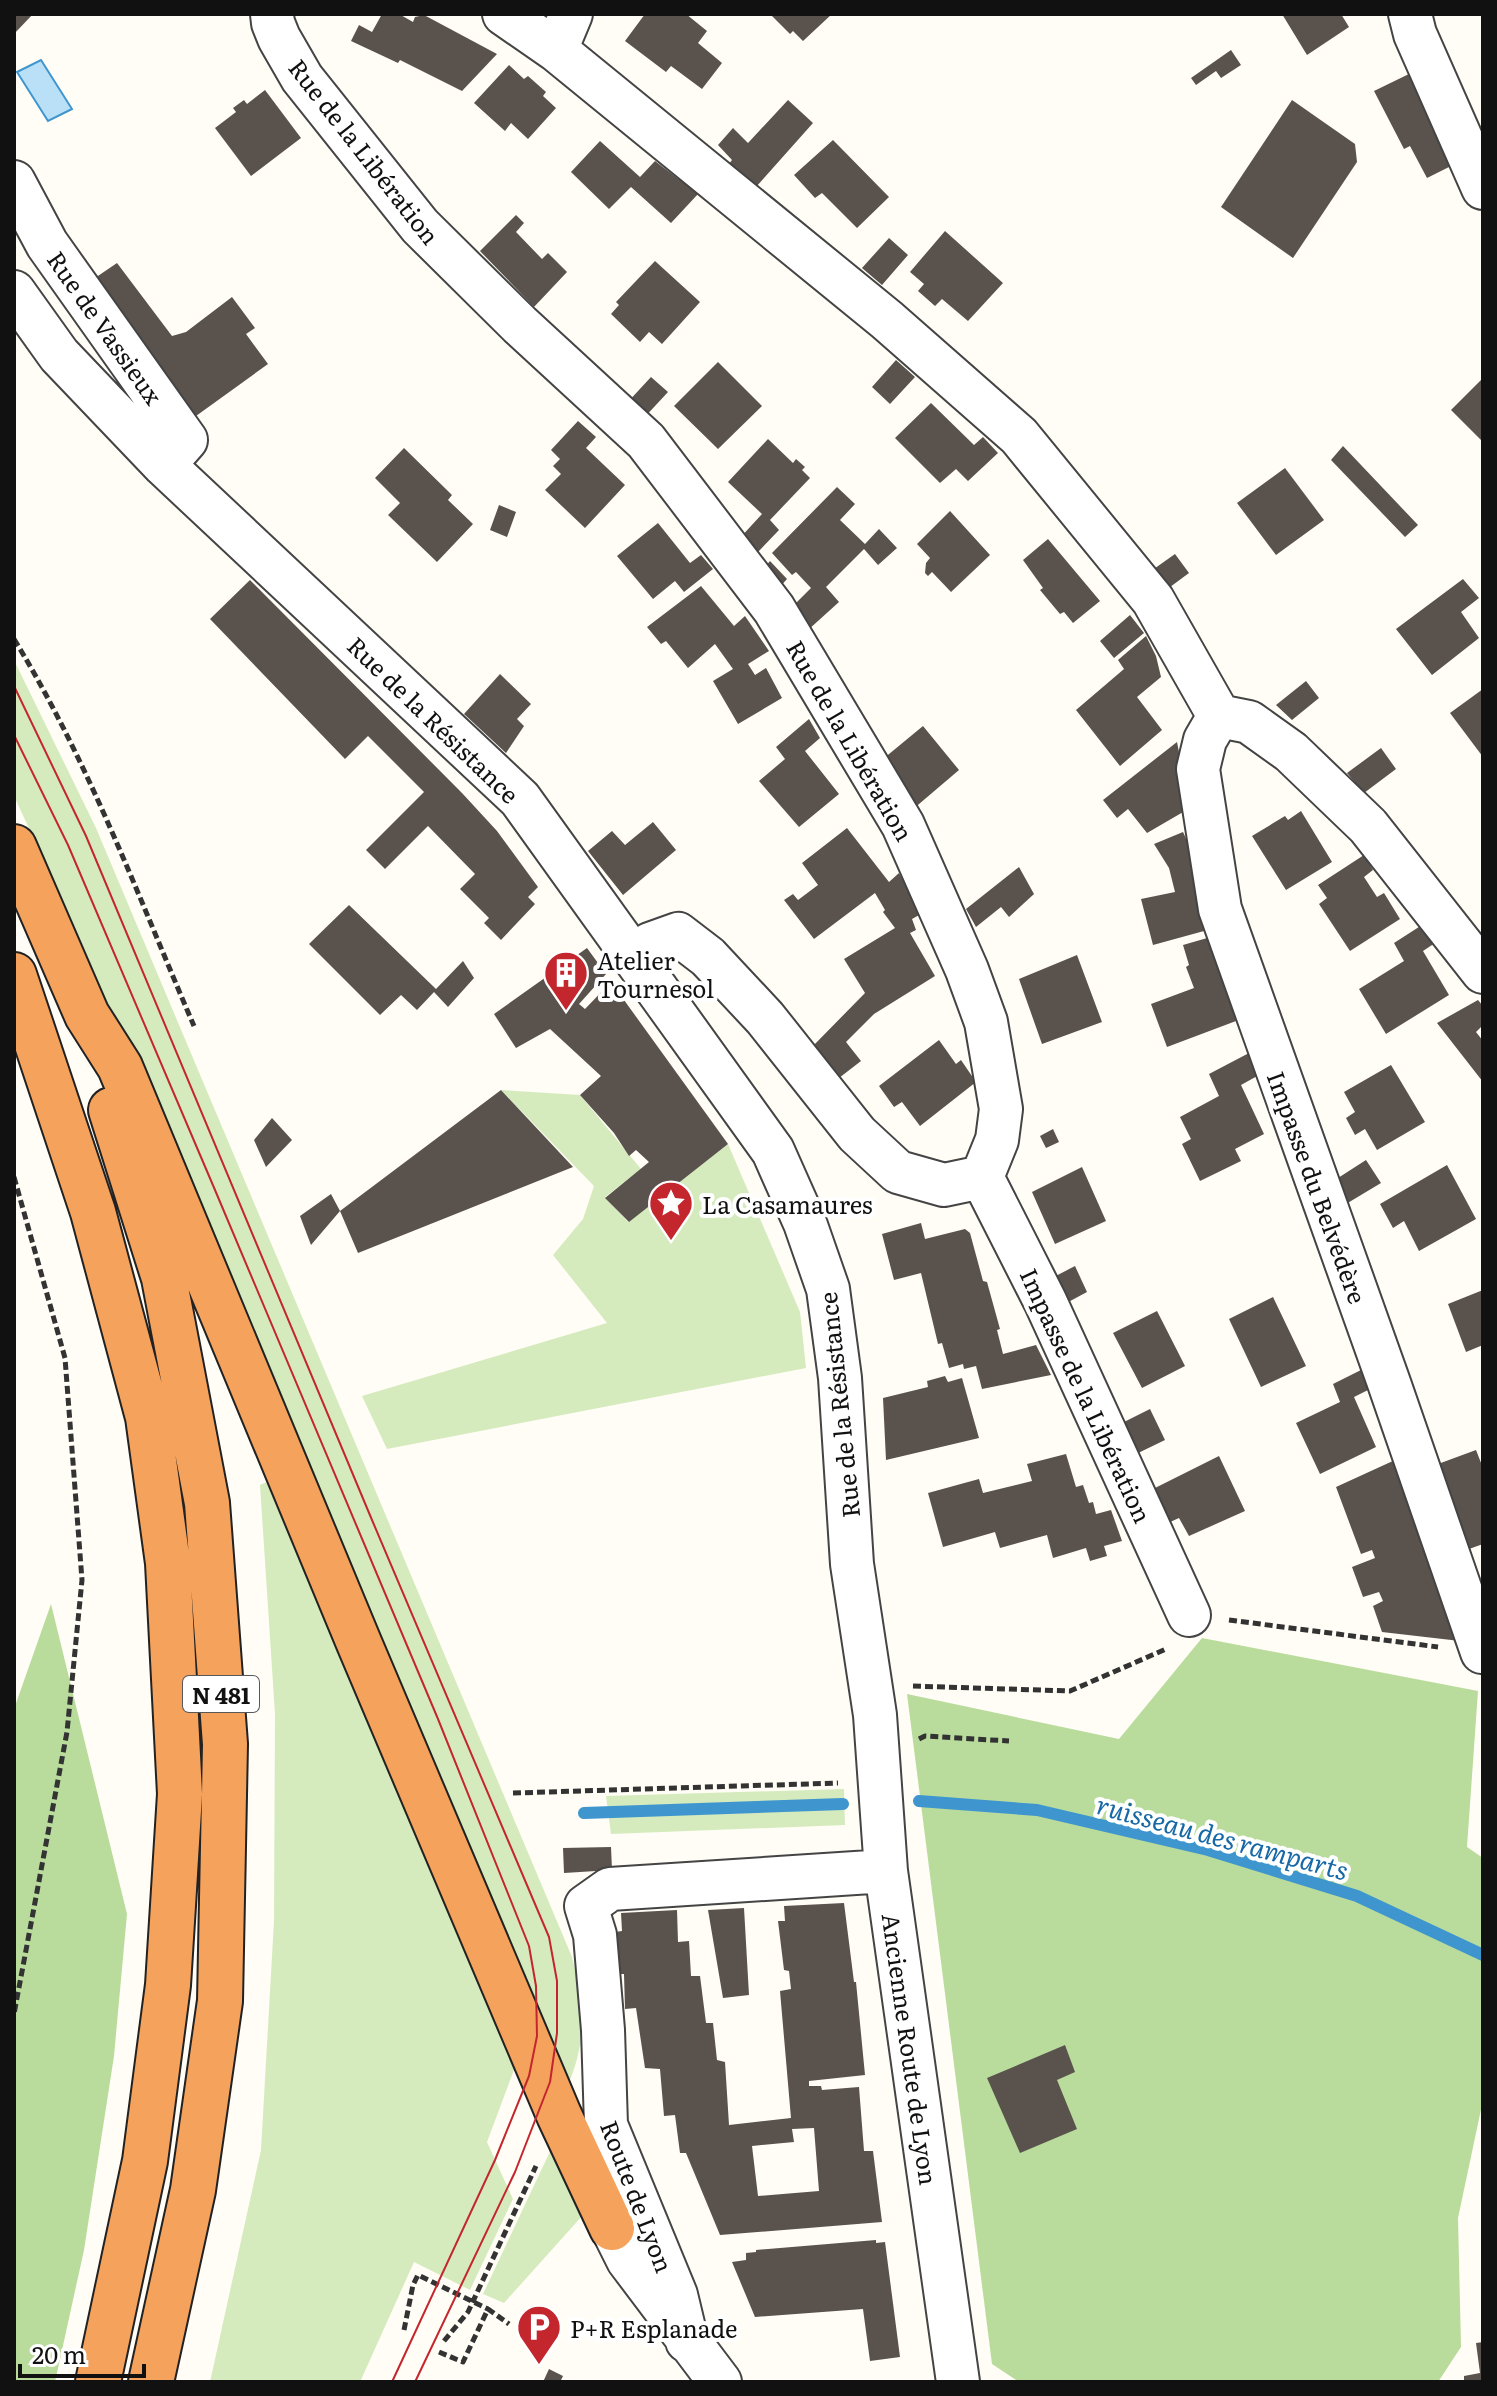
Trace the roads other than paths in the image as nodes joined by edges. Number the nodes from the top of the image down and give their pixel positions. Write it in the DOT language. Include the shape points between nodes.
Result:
graph roads {
  1 [pos="272,14"];
  2 [pos="504,14"];
  3 [pos="1410,14"];
  4 [pos="564,32"];
  5 [pos="14,182"];
  6 [pos="1483,188"];
  7 [pos="14,292"];
  8 [pos="164,465"];
  9 [pos="1219,716"];
  10 [pos="14,847"];
  11 [pos="634,956"];
  12 [pos="1483,972"];
  13 [pos="14,975"];
  14 [pos="87,1015"];
  15 [pos="982,1177"];
  16 [pos="1189,1615"];
  17 [pos="1482,1652"];
  18 [pos="875,1715"];
  19 [pos="886,1871"];
  20 [pos="612,2228"];
  21 [pos="687,2341"];
  22 [pos="98,2382"];
  23 [pos="151,2382"];
  24 [pos="720,2382"];
  25 [pos="958,2382"];
  1 -- 15 [label="street, Rue de la Libération" via="302,78 420,226 646,441 774,609 903,825 981,1009 1001,1109 997,1140"];
  2 -- 4 [label="street"];
  3 -- 6 [label="street"];
  4 -- 9 [label="street" via="1019,436 1153,600"];
  5 -- 8 [label="street, Rue de Vassieux" via="47,244 186,440"];
  7 -- 8 [label="street, Rue de la Résistance" via="59,355"];
  8 -- 11 [label="street, Rue de la Résistance" via="520,799"];
  9 -- 12 [label="street" via="1249,722 1291,752 1368,826"];
  9 -- 17 [label="street, Impasse du Belvédère" via="1205,740 1198,769 1220,909"];
  10 -- 14 [label="highway, N 481"];
  11 -- 15 [label="street" via="678,934 708,957 765,1018 857,1134 898,1172 944,1185"];
  11 -- 18 [label="street, Rue de la Résistance" via="773,1151 828,1289 840,1378 852,1564"];
  13 -- 22 [label="highway, N 481" via="93,1212 148,1417 168,1563 180,1794 168,1985 145,2161"];
  14 -- 20 [label="highway" via="126,1082 559,2115"];
  14 -- 23 [label="highway, N 481" via="100,1076 164,1278 204,1488 225,1744 220,2001 193,2190"];
  15 -- 16 [label="street, Impasse de la Libération"];
  18 -- 19 [label="street, Ancienne Route de Lyon"];
  19 -- 21 [label="street, Route de Lyon" via="610,1889 586,1906 595,1935 606,2125 676,2295"];
  19 -- 25 [label="street, Ancienne Route de Lyon"];
  20 -- 21 [label="street, Route de Lyon" via="628,2260"];
  21 -- 24 [label="street, Route de Lyon"];
}
